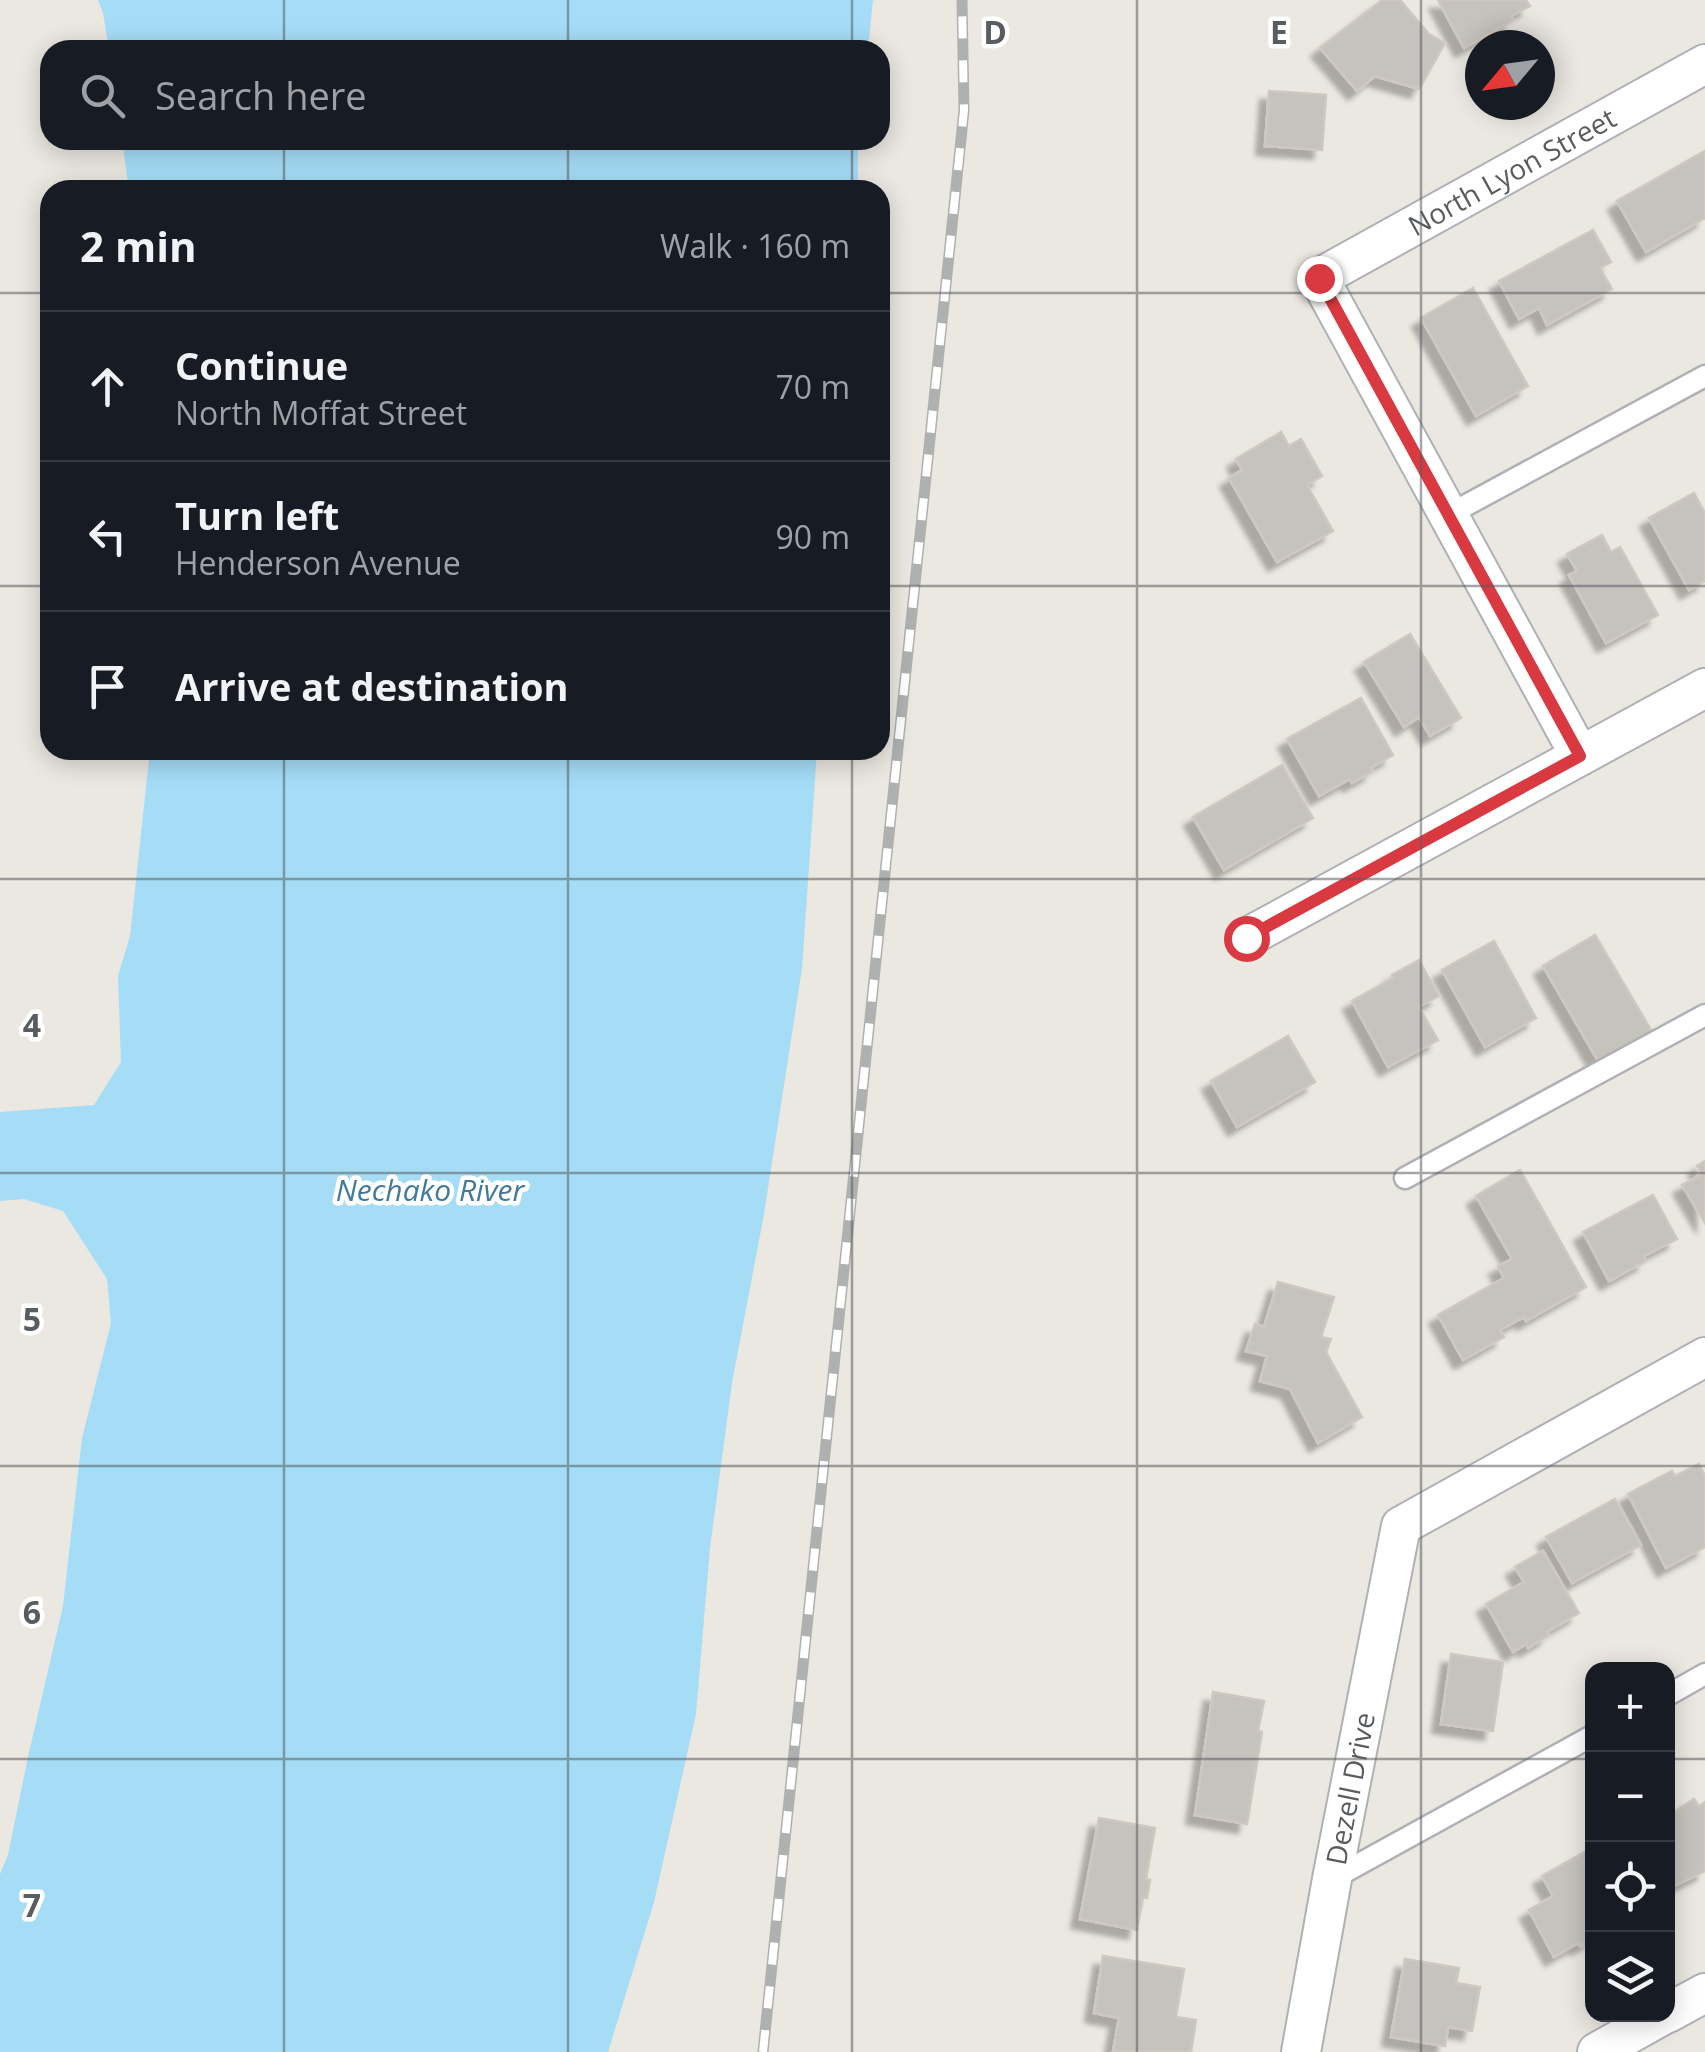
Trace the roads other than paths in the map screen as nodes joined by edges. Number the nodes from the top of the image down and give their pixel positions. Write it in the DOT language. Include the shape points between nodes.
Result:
graph roads {
  1 [pos="1705,64"];
  2 [pos="1705,376"];
  3 [pos="1448,515"];
  4 [pos="1705,688"];
  5 [pos="1580,756"];
  6 [pos="1246,938"];
  7 [pos="1705,1016"];
  8 [pos="1405,1178"];
  9 [pos="1705,1357"];
  10 [pos="1705,1674"];
  11 [pos="1675,1690"];
  12 [pos="1585,1740"];
  13 [pos="1332,1879"];
  14 [pos="1705,1993"];
  15 [pos="1675,2009"];
  16 [pos="1651,2022"];
  17 [pos="1300,2052"];
  18 [pos="1597,2052"];
  1 -- 3 [label="street, North Lyon Street" via="1319,278"];
  2 -- 3 [label="lane"];
  3 -- 5 [label="street"];
  4 -- 5 [label="street"];
  5 -- 6 [label="street"];
  7 -- 8 [label="lane"];
  9 -- 13 [label="street, Dezell Drive" via="1401,1526"];
  10 -- 11 [label="lane"];
  12 -- 13 [label="lane"];
  13 -- 17 [label="street, Dezell Drive"];
  14 -- 15 [label="street"];
  16 -- 18 [label="street"];
}
